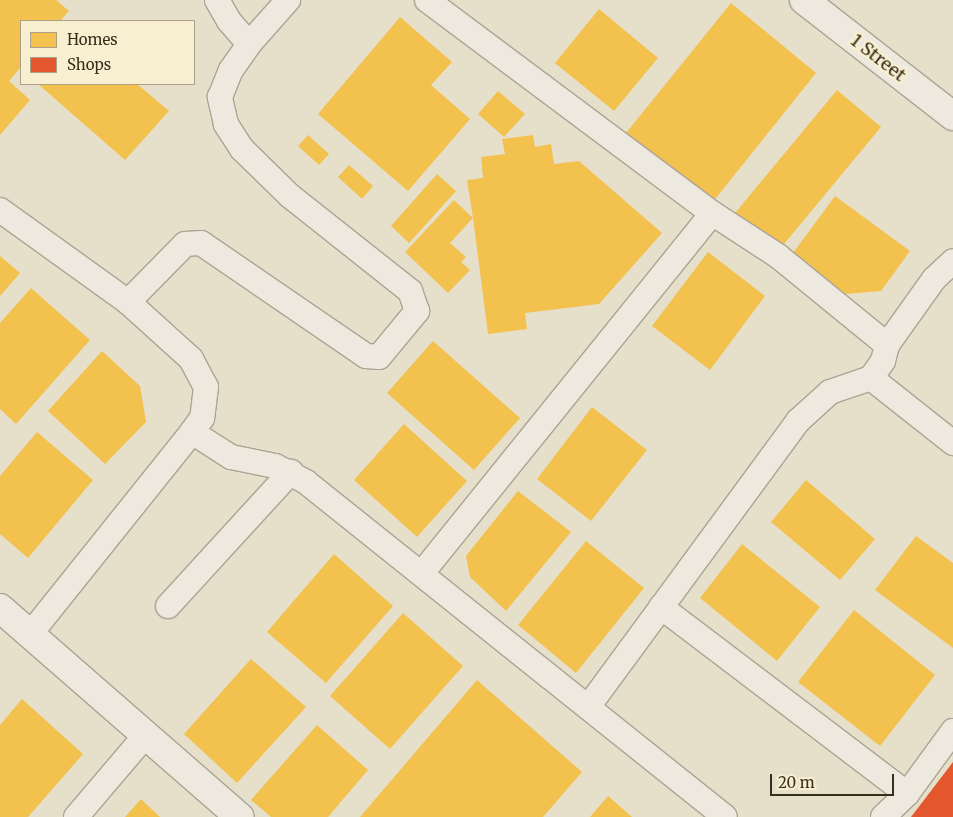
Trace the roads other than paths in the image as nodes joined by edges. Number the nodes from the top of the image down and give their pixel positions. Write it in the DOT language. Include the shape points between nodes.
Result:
graph roads {
  1 [pos="217,0"];
  2 [pos="288,0"];
  3 [pos="427,0"];
  4 [pos="807,1"];
  5 [pos="249,44"];
  6 [pos="953,116"];
  7 [pos="0,210"];
  8 [pos="712,213"];
  9 [pos="953,261"];
  10 [pos="128,302"];
  11 [pos="887,345"];
  12 [pos="871,378"];
  13 [pos="192,432"];
  14 [pos="953,443"];
  15 [pos="291,472"];
  16 [pos="422,573"];
  17 [pos="168,606"];
  18 [pos="661,607"];
  19 [pos="0,608"];
  20 [pos="30,634"];
  21 [pos="588,707"];
  22 [pos="953,731"];
  23 [pos="145,736"];
  24 [pos="907,794"];
  25 [pos="76,817"];
  26 [pos="240,817"];
  27 [pos="725,817"];
  28 [pos="883,817"];
  1 -- 5 [label="lane" via="228,21"];
  2 -- 5 [label="lane"];
  3 -- 8 [label="lane"];
  4 -- 6 [label="street, 1 Street"];
  5 -- 10 [label="lane" via="231,70 220,97 226,124 237,141 289,195 410,291 417,311 379,357 366,356 201,243 184,244"];
  7 -- 10 [label="lane"];
  8 -- 11 [label="lane" via="806,277 832,303"];
  8 -- 16 [label="lane"];
  9 -- 11 [label="lane" via="934,279"];
  10 -- 13 [label="lane" via="192,359 201,372 206,387 206,403 202,418"];
  11 -- 12 [label="lane" via="883,361"];
  12 -- 14 [label="lane"];
  12 -- 18 [label="lane" via="830,392 812,405"];
  13 -- 15 [label="lane" via="231,457"];
  13 -- 20 [label="lane"];
  15 -- 16 [label="lane"];
  15 -- 17 [label="lane"];
  16 -- 21 [label="lane"];
  18 -- 21 [label="lane"];
  18 -- 24 [label="lane"];
  19 -- 20 [label="street"];
  20 -- 23 [label="street"];
  21 -- 27 [label="lane"];
  22 -- 24 [label="lane"];
  23 -- 25 [label="lane"];
  23 -- 26 [label="street"];
  24 -- 28 [label="lane"];
}
